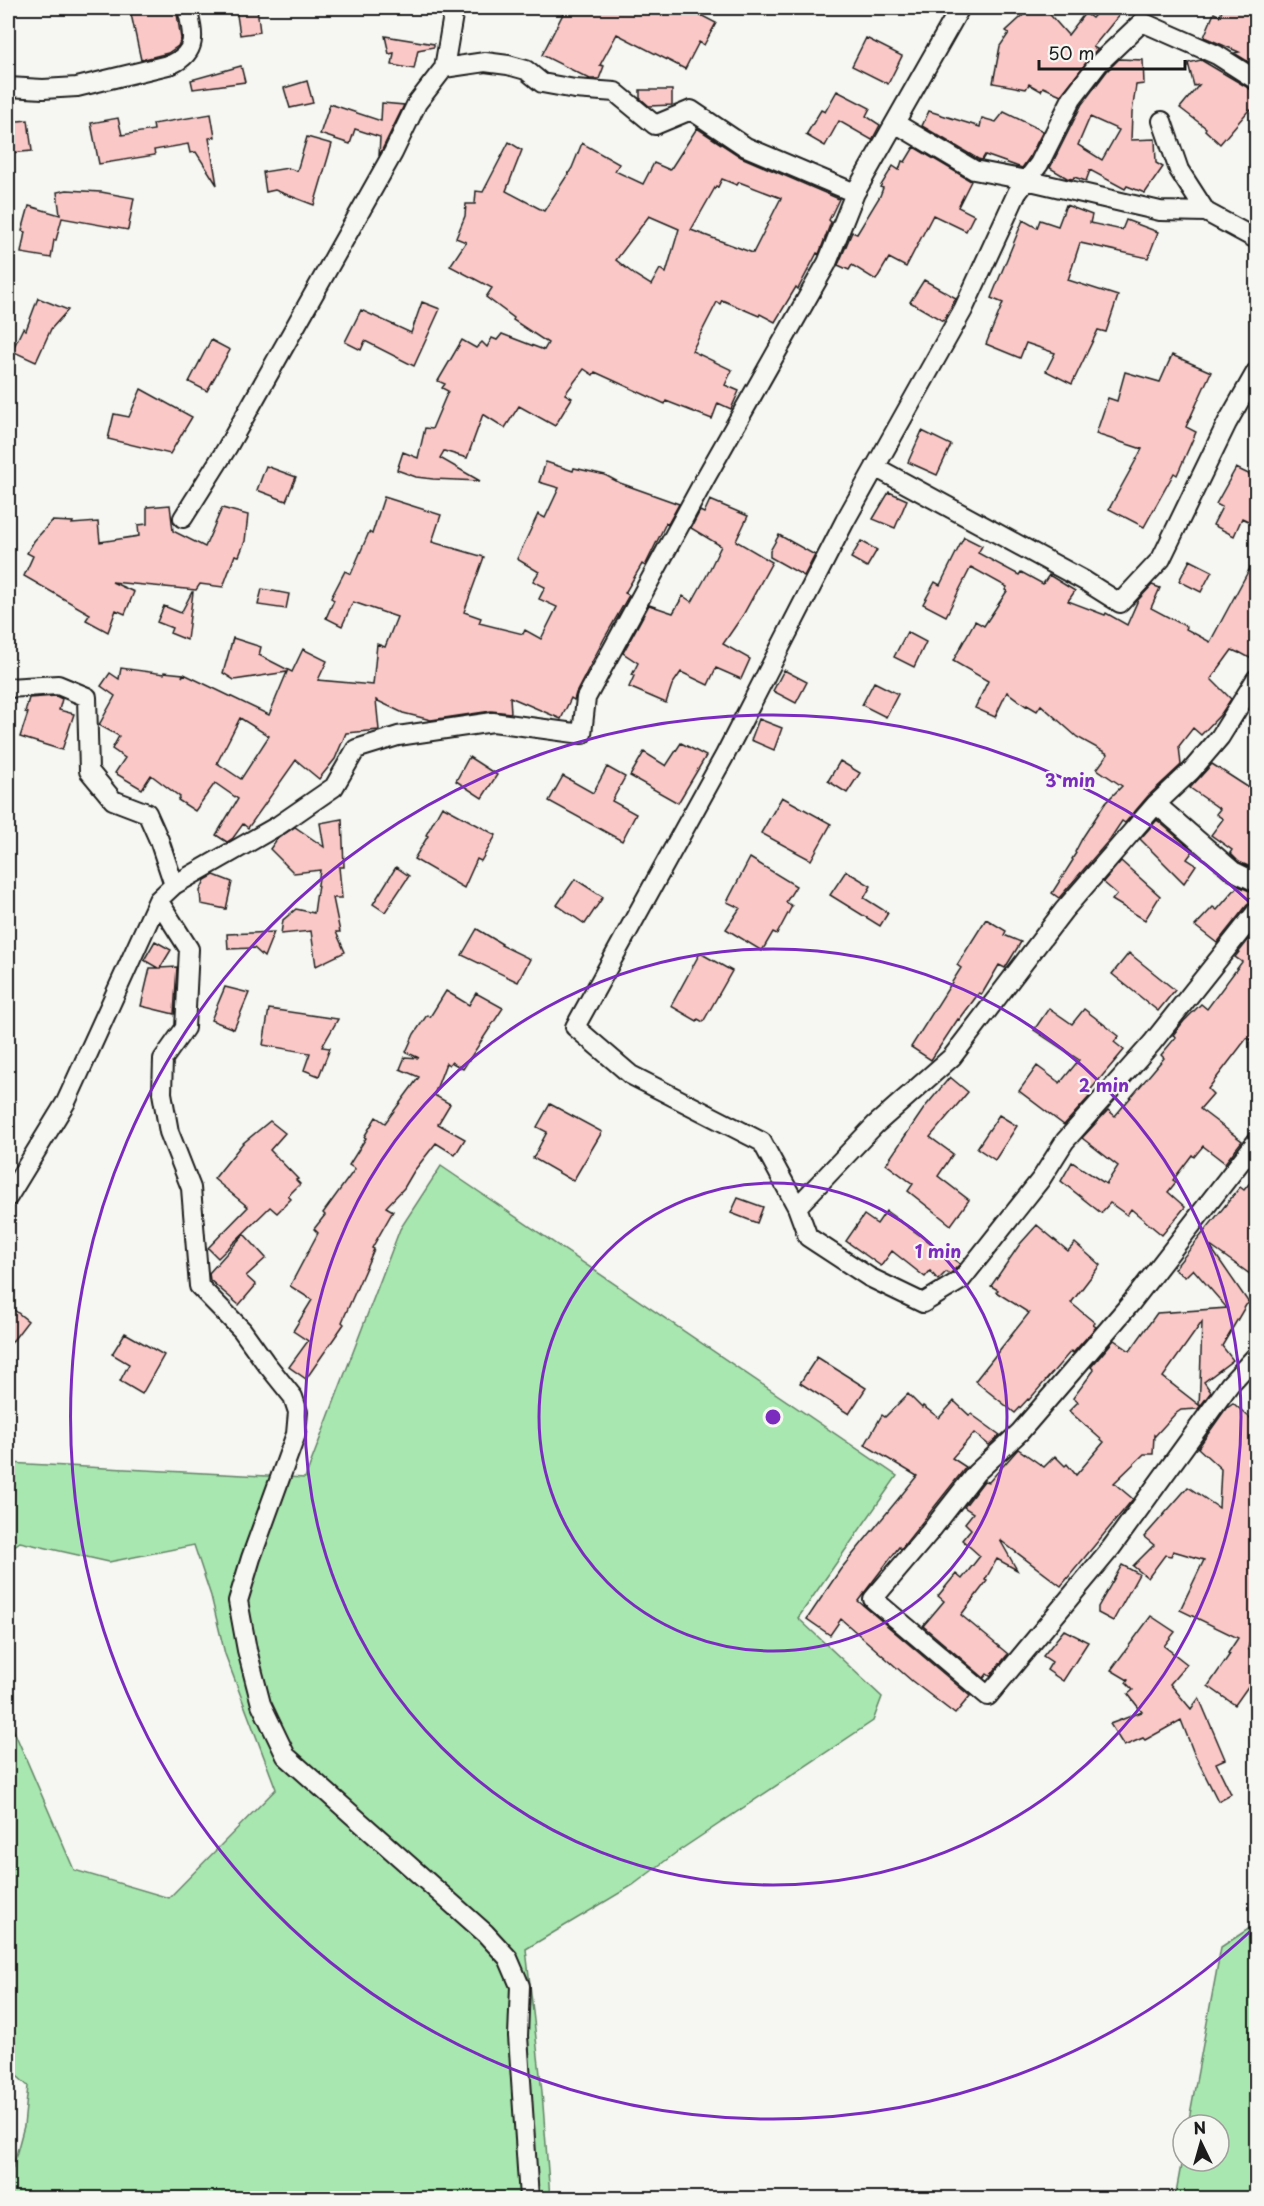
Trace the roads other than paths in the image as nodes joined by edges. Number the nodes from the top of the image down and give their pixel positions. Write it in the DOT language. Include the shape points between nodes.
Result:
graph roads {
  1 [pos="187,8"];
  2 [pos="456,8"];
  3 [pos="960,8"];
  4 [pos="444,68"];
  5 [pos="1257,81"];
  6 [pos="8,87"];
  7 [pos="1162,121"];
  8 [pos="895,123"];
  9 [pos="1026,180"];
  10 [pos="855,193"];
  11 [pos="1206,212"];
  12 [pos="1257,239"];
  13 [pos="1257,372"];
  14 [pos="875,467"];
  15 [pos="183,518"];
  16 [pos="1257,679"];
  17 [pos="8,688"];
  18 [pos="1156,804"];
  19 [pos="1257,882"];
  20 [pos="174,885"];
  21 [pos="158,900"];
  22 [pos="1257,912"];
  23 [pos="1257,1142"];
  24 [pos="8,1197"];
  25 [pos="797,1207"];
  26 [pos="1257,1356"];
  27 [pos="529,2199"];
  1 -- 6 [label="street" via="191,44 185,57 172,64 77,87"];
  2 -- 4 [label="street"];
  3 -- 8 [label="street"];
  4 -- 10 [label="street" via="485,62 508,65 526,70 543,83 615,92 655,125 692,110 746,147"];
  4 -- 15 [label="street" via="417,103 239,428"];
  5 -- 9 [label="street" via="1217,55 1142,22 1100,63 1072,98 1039,164"];
  7 -- 11 [label="street" via="1179,170"];
  8 -- 9 [label="street" via="974,170"];
  8 -- 10 [label="street"];
  9 -- 11 [label="street" via="1160,211"];
  9 -- 14 [label="street" via="963,310"];
  10 -- 20 [label="street" via="827,263 586,698 582,734 493,722 398,736 356,749 334,787 279,825"];
  11 -- 12 [label="street"];
  13 -- 14 [label="street" via="1227,423 1161,560 1120,603"];
  14 -- 25 [label="street" via="725,755 575,1028 631,1076 762,1142"];
  16 -- 18 [label="street" via="1220,737"];
  17 -- 20 [label="street" via="58,685 87,697 89,771 113,800 147,813"];
  18 -- 19 [label="street" via="1233,871"];
  18 -- 25 [label="street" via="1064,910 952,1057 875,1125"];
  20 -- 21 [label="street"];
  21 -- 24 [label="street" via="66,1102"];
  21 -- 27 [label="street" via="189,949 185,1028 163,1059 162,1093 169,1132 191,1188 199,1286 242,1330 293,1398 298,1412 296,1434 238,1601 261,1704 286,1756 508,1958 520,1986 518,2036"];
  22 -- 25 [label="street" via="1152,1043 1065,1141 1041,1179 961,1280 923,1303 869,1277 808,1237"];
  23 -- 26 [label="street" via="1131,1304 1020,1432 976,1473 873,1599 988,1696 1112,1548 1230,1384"];
}
